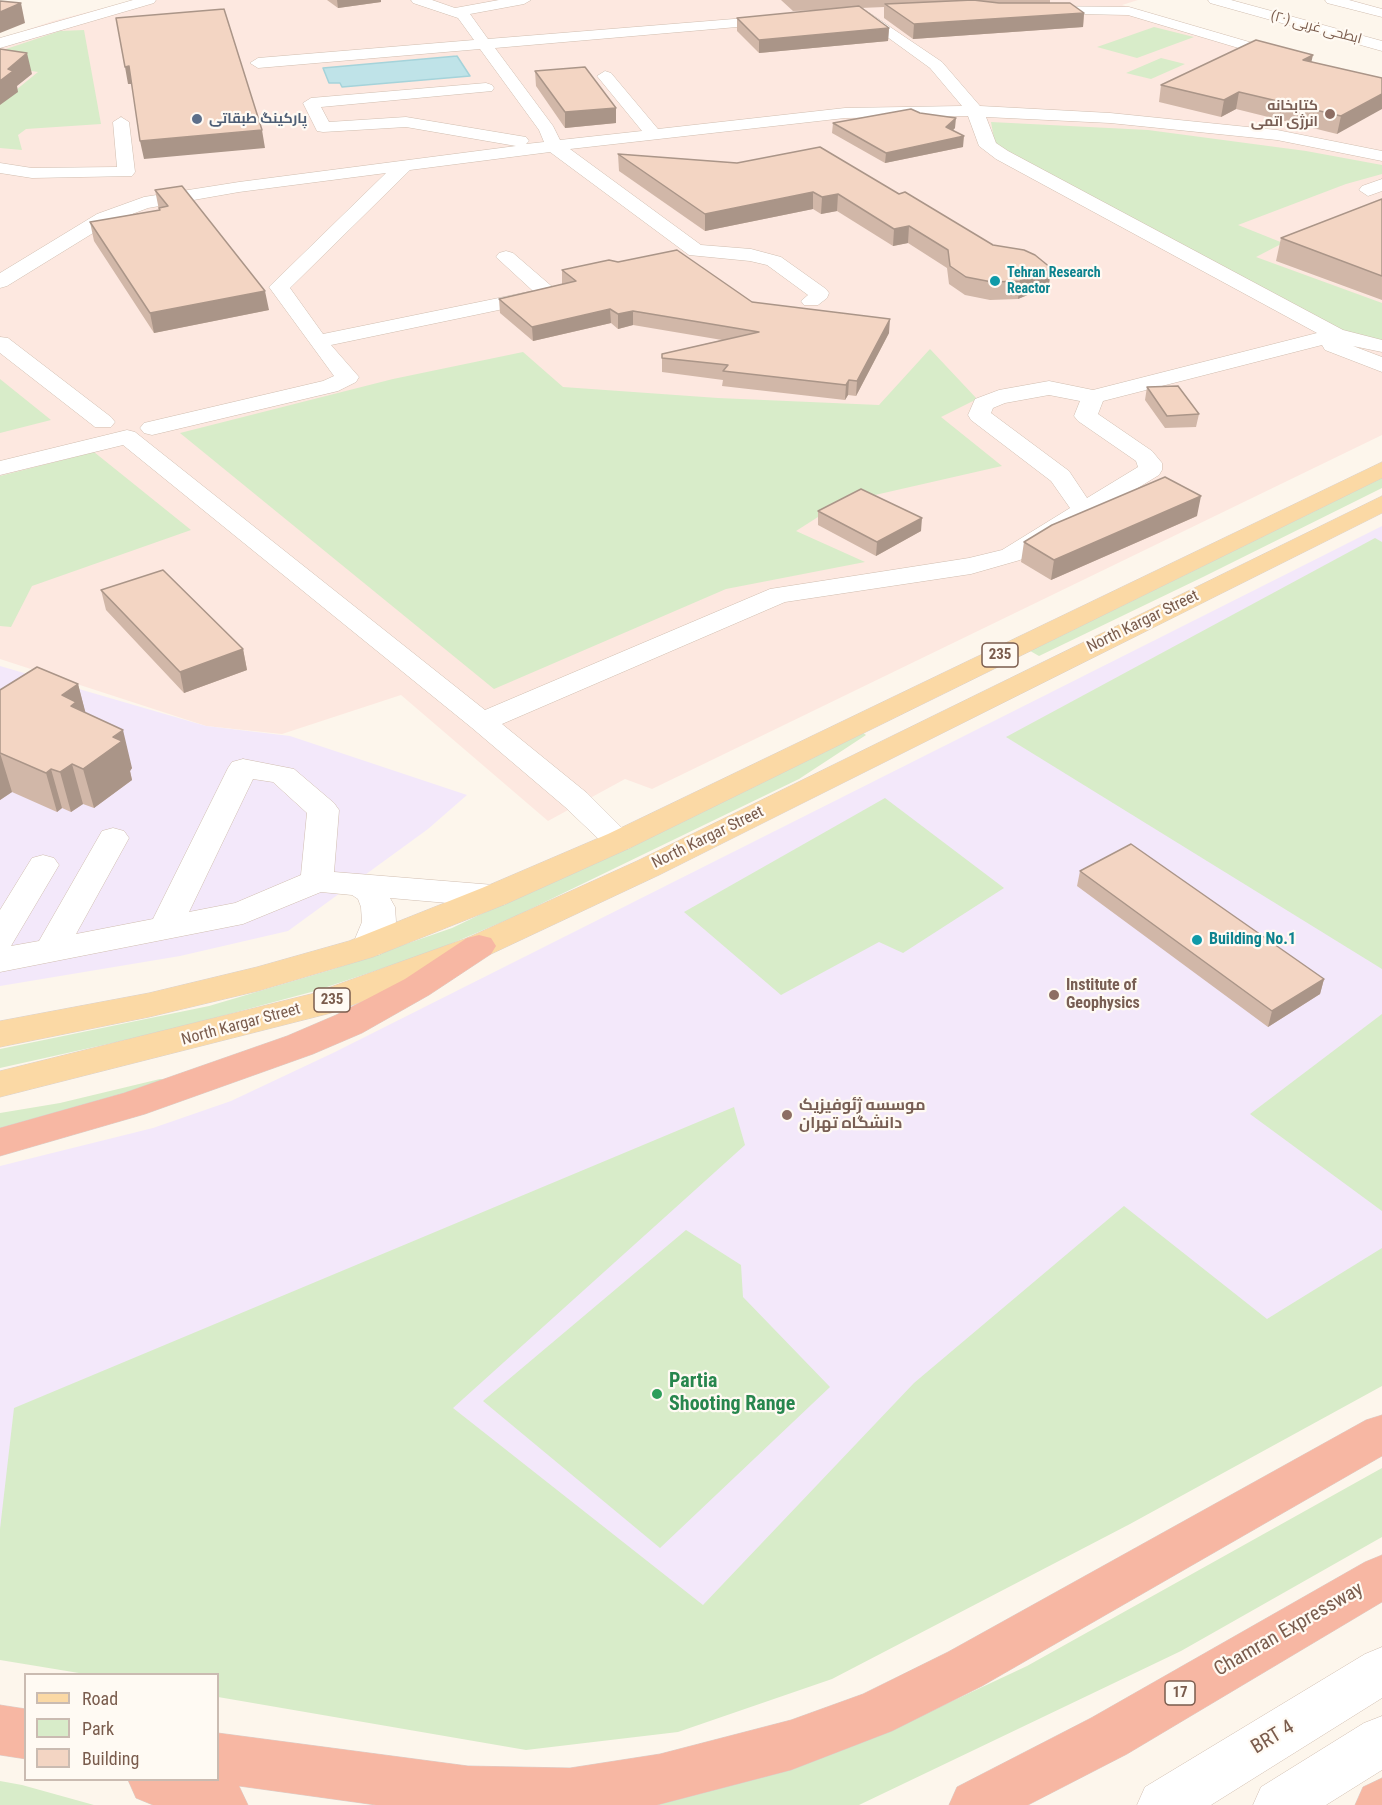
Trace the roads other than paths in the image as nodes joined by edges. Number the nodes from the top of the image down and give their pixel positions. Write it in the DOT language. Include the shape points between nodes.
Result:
graph roads {
  1 [pos="149,0"];
  2 [pos="418,0"];
  3 [pos="524,0"];
  4 [pos="1215,0"];
  5 [pos="1332,0"];
  6 [pos="1020,10"];
  7 [pos="727,11"];
  8 [pos="884,11"];
  9 [pos="455,12"];
  10 [pos="1382,13"];
  11 [pos="794,18"];
  12 [pos="748,22"];
  13 [pos="0,43"];
  14 [pos="485,44"];
  15 [pos="1382,46"];
  16 [pos="1302,62"];
  17 [pos="258,63"];
  18 [pos="605,76"];
  19 [pos="486,88"];
  20 [pos="975,111"];
  21 [pos="121,122"];
  22 [pos="654,135"];
  23 [pos="554,146"];
  24 [pos="1382,156"];
  25 [pos="404,166"];
  26 [pos="0,168"];
  27 [pos="696,251"];
  28 [pos="506,256"];
  29 [pos="674,256"];
  30 [pos="0,282"];
  31 [pos="811,301"];
  32 [pos="1335,335"];
  33 [pos="318,341"];
  34 [pos="0,342"];
  35 [pos="1382,346"];
  36 [pos="1382,365"];
  37 [pos="1093,397"];
  38 [pos="118,424"];
  39 [pos="152,428"];
  40 [pos="0,447"];
  41 [pos="0,468"];
  42 [pos="1382,469"];
  43 [pos="1382,503"];
  44 [pos="1084,511"];
  45 [pos="315,559"];
  46 [pos="290,568"];
  47 [pos="899,704"];
  48 [pos="494,717"];
  49 [pos="934,726"];
  50 [pos="113,838"];
  51 [pos="619,841"];
  52 [pos="43,865"];
  53 [pos="317,881"];
  54 [pos="359,883"];
  55 [pos="494,896"];
  56 [pos="165,928"];
  57 [pos="0,938"];
  58 [pos="369,946"];
  59 [pos="479,946"];
  60 [pos="50,951"];
  61 [pos="0,960"];
  62 [pos="0,1034"];
  63 [pos="0,1084"];
  64 [pos="0,1142"];
  65 [pos="1382,1434"];
  66 [pos="1382,1577"];
  67 [pos="1382,1671"];
  68 [pos="0,1730"];
  69 [pos="24,1734"];
  70 [pos="1382,1741"];
  71 [pos="219,1758"];
  72 [pos="159,1781"];
  73 [pos="222,1805"];
  74 [pos="975,1805"];
  75 [pos="1163,1805"];
  76 [pos="1279,1805"];
  1 -- 13 [label="street"];
  2 -- 9 [label="street"];
  3 -- 9 [label="street"];
  4 -- 15 [label="street, ابطحی غربی (۲۰)"];
  5 -- 10 [label="street"];
  6 -- 16 [label="street" via="1129,11"];
  7 -- 12 [label="street"];
  8 -- 20 [label="street" via="856,12 936,65"];
  9 -- 14 [label="street" via="463,15"];
  11 -- 12 [label="street"];
  12 -- 14 [label="street"];
  14 -- 17 [label="street"];
  14 -- 23 [label="street" via="547,130"];
  18 -- 22 [label="street"];
  19 -- 23 [label="street" via="311,103 323,127 406,123"];
  20 -- 22 [label="street" via="844,113"];
  20 -- 24 [label="street" via="1110,118 1242,131"];
  20 -- 32 [label="street" via="988,146 1002,155"];
  21 -- 26 [label="street" via="126,172 32,173"];
  22 -- 23 [label="street"];
  23 -- 25 [label="street"];
  23 -- 27 [label="street"];
  25 -- 30 [label="street" via="144,203 104,218"];
  25 -- 33 [label="street" via="279,287"];
  27 -- 29 [label="street"];
  27 -- 31 [label="street" via="751,255 774,261 819,293"];
  28 -- 33 [label="street" via="549,294"];
  32 -- 35 [label="street"];
  32 -- 36 [label="street" via="1333,345"];
  32 -- 37 [label="street"];
  33 -- 39 [label="street" via="334,364 133,413 152,417"];
  34 -- 38 [label="street"];
  37 -- 44 [label="street" via="1086,416 1144,456 1150,470"];
  37 -- 44 [label="street" via="1049,388 999,397 983,404 979,415 1060,476"];
  38 -- 39 [label="street"];
  38 -- 40 [label="street"];
  38 -- 41 [label="street"];
  38 -- 46 [label="street"];
  39 -- 45 [label="street"];
  42 -- 47 [label="main road, North Kargar Street / 235"];
  43 -- 49 [label="main road, North Kargar Street / 235"];
  44 -- 48 [label="street" via="998,561 769,598"];
  45 -- 46 [label="street"];
  45 -- 48 [label="street"];
  46 -- 48 [label="street"];
  47 -- 49 [label="main road"];
  47 -- 51 [label="main road, North Kargar Street / 235"];
  48 -- 51 [label="street"];
  49 -- 59 [label="main road, North Kargar Street / 235" via="648,868"];
  50 -- 60 [label="street"];
  51 -- 55 [label="main road, North Kargar Street / 235"];
  52 -- 57 [label="street"];
  53 -- 54 [label="street"];
  53 -- 56 [label="street" via="243,913"];
  53 -- 56 [label="street" via="323,810 283,775 243,768"];
  54 -- 55 [label="street"];
  54 -- 58 [label="street" via="372,893 378,907 378,922"];
  55 -- 58 [label="main road, North Kargar Street / 235"];
  56 -- 60 [label="street"];
  58 -- 62 [label="main road, North Kargar Street / 235" via="148,1005"];
  59 -- 63 [label="main road, North Kargar Street / 235" via="319,1004"];
  59 -- 64 [label="highway" via="417,987 350,1024 300,1045 132,1104"];
  60 -- 61 [label="street"];
  65 -- 71 [label="highway" via="964,1670 874,1714 791,1745 660,1779 570,1794 468,1792"];
  66 -- 74 [label="highway, Chamran Expressway / 17" via="1108,1736"];
  67 -- 75 [label="street, BRT 4"];
  68 -- 69 [label="highway"];
  70 -- 76 [label="street"];
  72 -- 73 [label="highway"];
}
